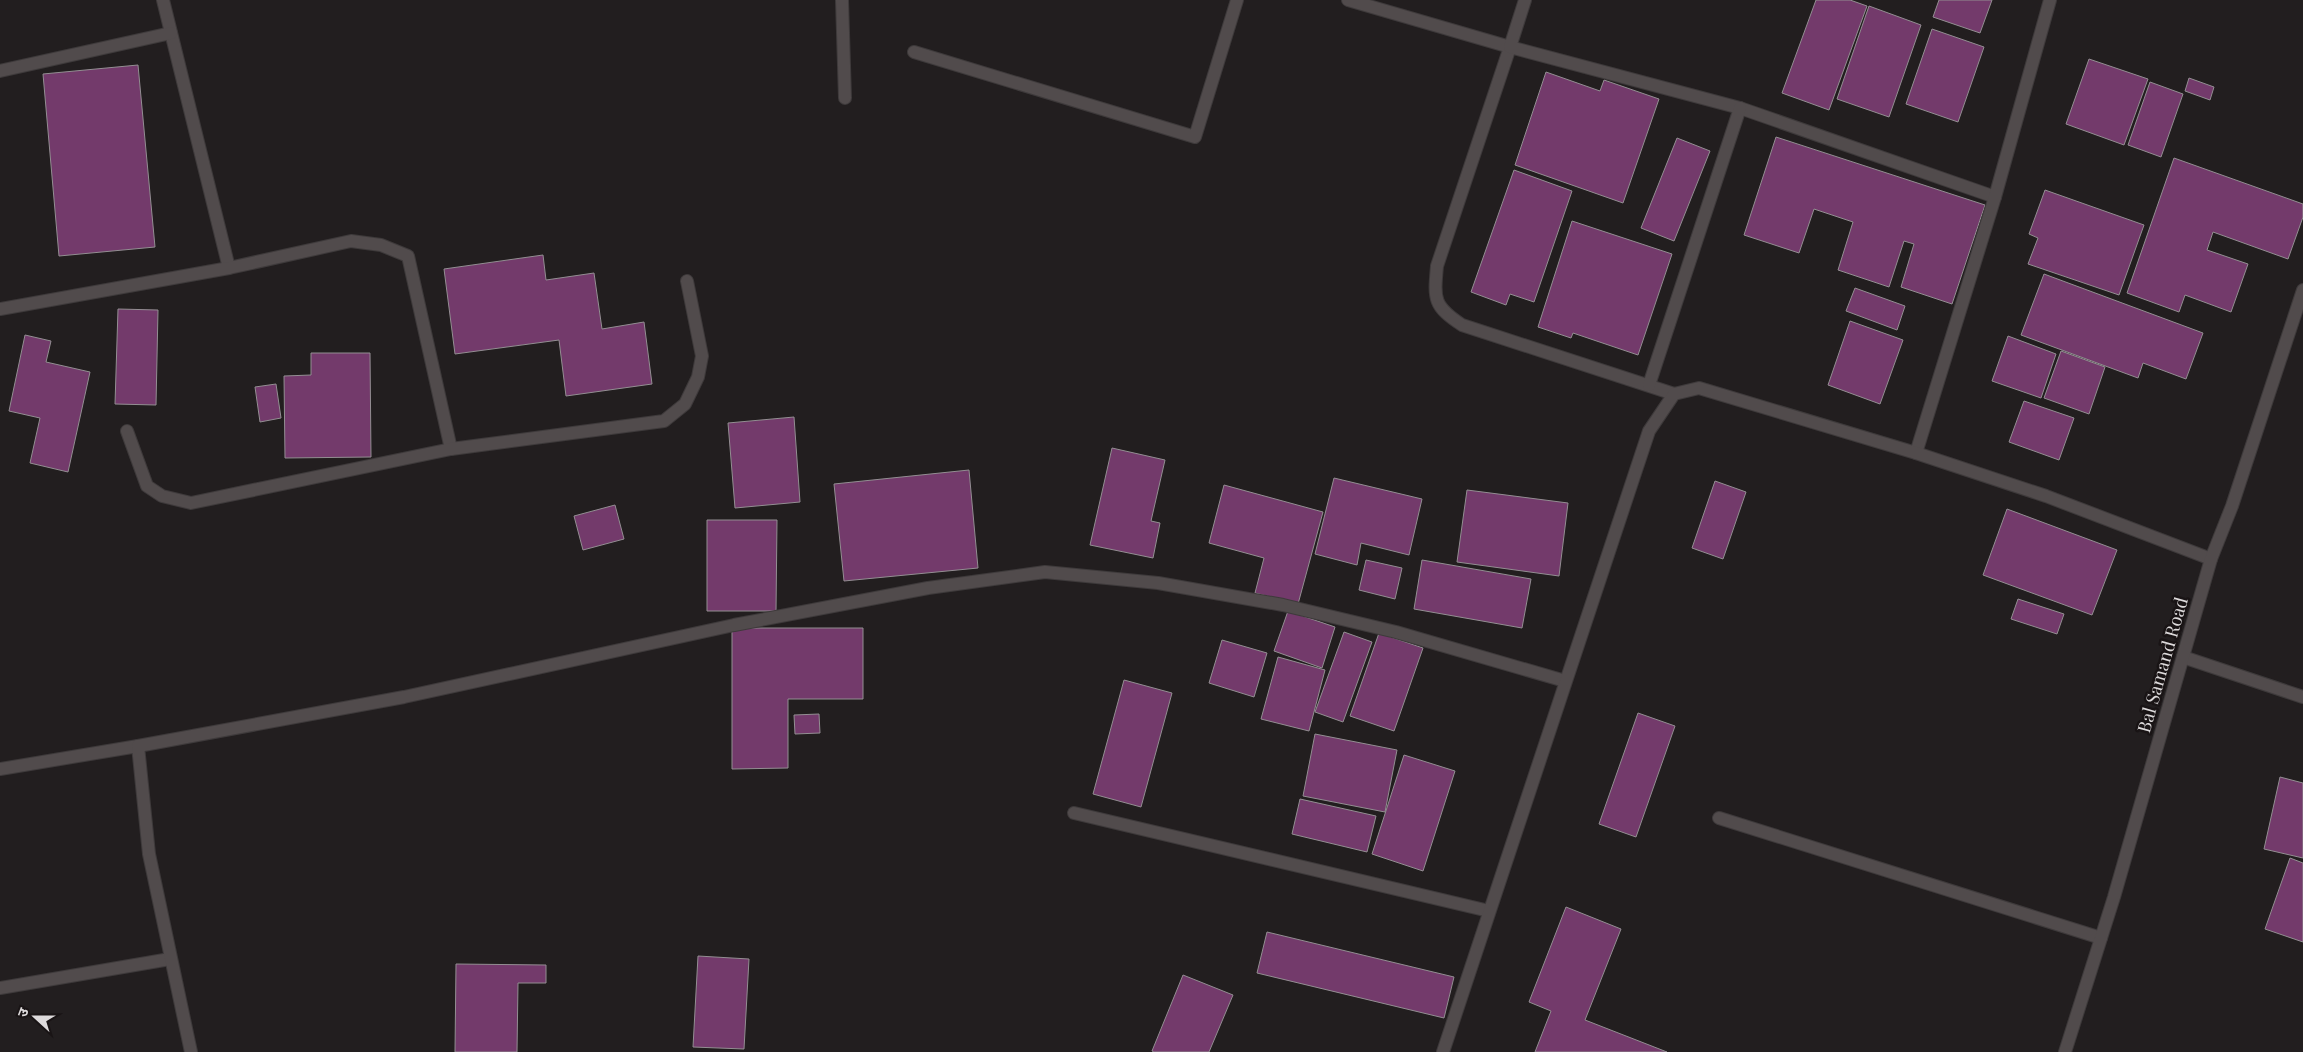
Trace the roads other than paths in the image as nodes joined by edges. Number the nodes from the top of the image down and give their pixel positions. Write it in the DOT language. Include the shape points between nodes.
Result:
graph roads {
  1 [pos="163,0"];
  2 [pos="842,0"];
  3 [pos="1237,0"];
  4 [pos="1348,0"];
  5 [pos="1525,0"];
  6 [pos="2050,0"];
  7 [pos="171,33"];
  8 [pos="1510,47"];
  9 [pos="914,52"];
  10 [pos="0,71"];
  11 [pos="845,98"];
  12 [pos="1740,108"];
  13 [pos="1996,197"];
  14 [pos="229,268"];
  15 [pos="687,281"];
  16 [pos="2303,290"];
  17 [pos="0,309"];
  18 [pos="1649,385"];
  19 [pos="1674,394"];
  20 [pos="127,432"];
  21 [pos="452,449"];
  22 [pos="1916,453"];
  23 [pos="2211,559"];
  24 [pos="2183,657"];
  25 [pos="1565,681"];
  26 [pos="2303,697"];
  27 [pos="138,746"];
  28 [pos="0,769"];
  29 [pos="1074,813"];
  30 [pos="1718,818"];
  31 [pos="1489,911"];
  32 [pos="2101,938"];
  33 [pos="170,958"];
  34 [pos="0,988"];
  35 [pos="191,1052"];
  36 [pos="1443,1052"];
  37 [pos="2065,1052"];
  1 -- 7 [label="street"];
  2 -- 11 [label="street"];
  3 -- 9 [label="street" via="1195,138"];
  4 -- 8 [label="street"];
  5 -- 8 [label="street"];
  6 -- 13 [label="street"];
  7 -- 10 [label="street"];
  7 -- 14 [label="street"];
  8 -- 12 [label="street"];
  8 -- 18 [label="street" via="1438,266 1434,294 1444,313 1462,325"];
  12 -- 13 [label="street"];
  12 -- 18 [label="street"];
  13 -- 22 [label="street"];
  14 -- 17 [label="street"];
  14 -- 21 [label="street" via="351,241 381,245 408,256"];
  15 -- 21 [label="street" via="702,356 698,377 685,404 664,422"];
  16 -- 23 [label="street, Bal Samand Road" via="2232,506"];
  18 -- 19 [label="street"];
  19 -- 22 [label="street" via="1699,388"];
  19 -- 25 [label="street" via="1649,431"];
  20 -- 21 [label="street" via="147,486 162,496 191,503"];
  22 -- 23 [label="street" via="2046,496"];
  23 -- 24 [label="street, Bal Samand Road"];
  24 -- 26 [label="street"];
  24 -- 32 [label="street, Bal Samand Road"];
  25 -- 27 [label="street" via="1396,632 1284,605 1158,583 1046,572 970,581 734,625 404,697"];
  25 -- 31 [label="street"];
  27 -- 28 [label="street"];
  27 -- 33 [label="street" via="149,854"];
  29 -- 31 [label="street"];
  30 -- 32 [label="street"];
  31 -- 36 [label="street"];
  32 -- 37 [label="street, Bal Samand Road"];
  33 -- 34 [label="street"];
  33 -- 35 [label="street"];
}
